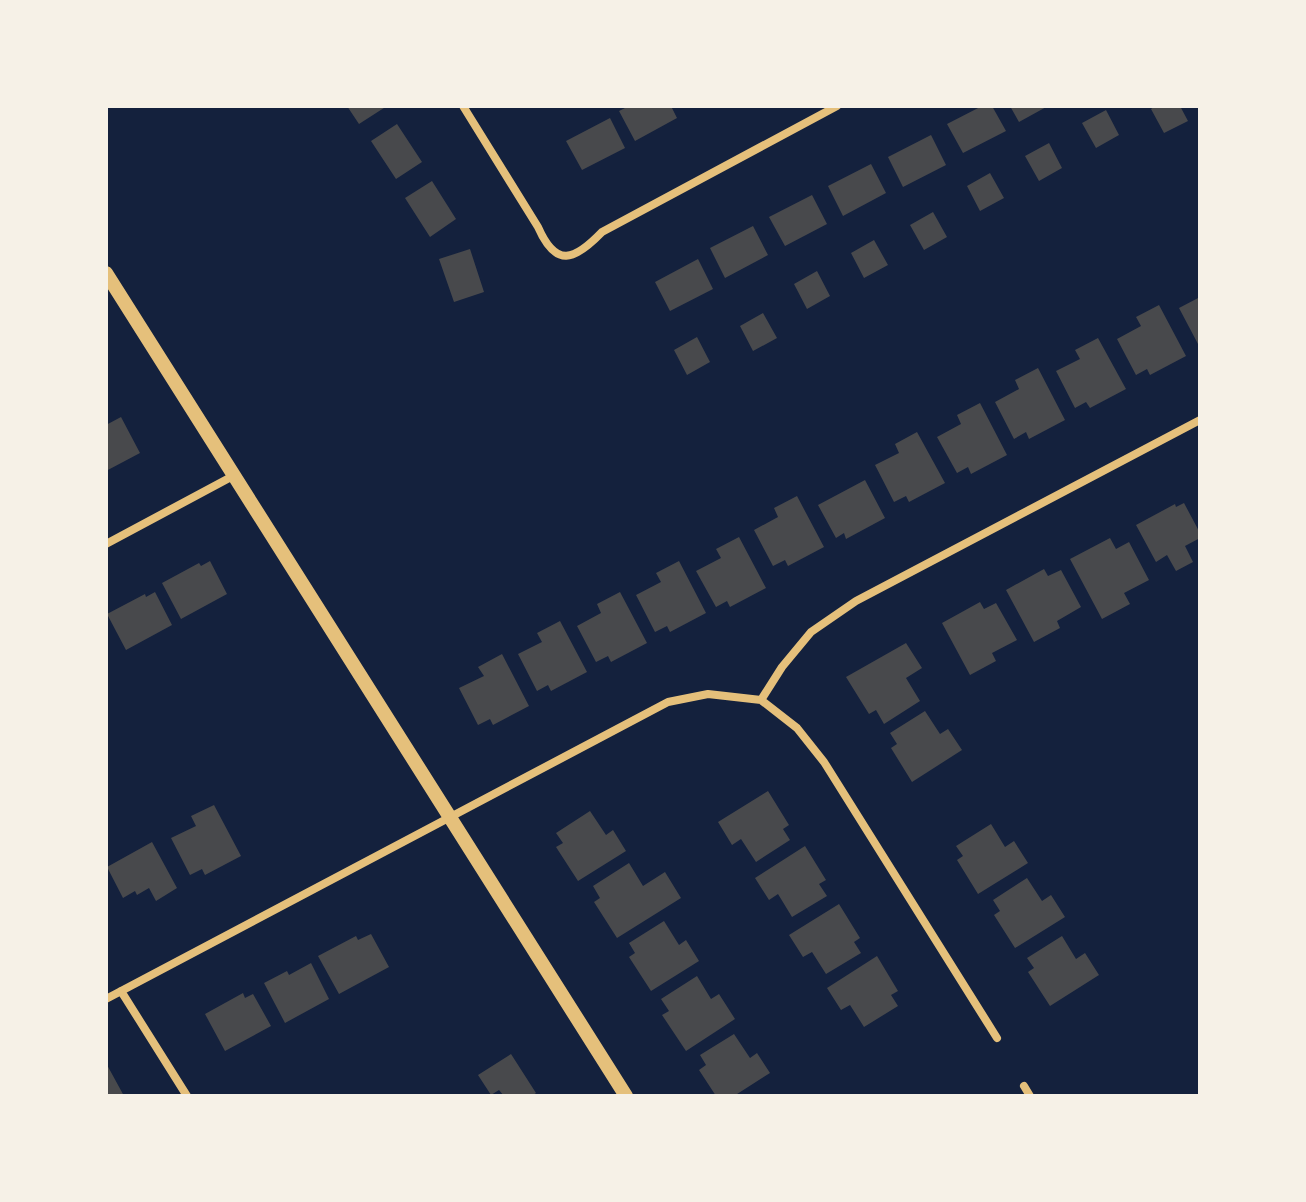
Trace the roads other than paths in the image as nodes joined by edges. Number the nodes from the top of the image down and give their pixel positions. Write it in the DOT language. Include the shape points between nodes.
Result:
graph roads {
  1 [pos="463,106"];
  2 [pos="837,106"];
  3 [pos="106,273"];
  4 [pos="1200,420"];
  5 [pos="233,476"];
  6 [pos="106,544"];
  7 [pos="761,700"];
  8 [pos="449,817"];
  9 [pos="121,991"];
  10 [pos="106,999"];
  11 [pos="997,1038"];
  12 [pos="1024,1086"];
  13 [pos="187,1096"];
  14 [pos="626,1096"];
  15 [pos="1030,1096"];
  1 -- 2 [label="street" via="547,248 559,255 585,249 602,232"];
  3 -- 5 [label="street"];
  4 -- 7 [label="street" via="822,622 801,642"];
  5 -- 6 [label="street"];
  5 -- 8 [label="street"];
  7 -- 8 [label="street" via="708,694 668,702"];
  7 -- 11 [label="street" via="797,728 824,762"];
  8 -- 9 [label="street"];
  8 -- 14 [label="street"];
  9 -- 10 [label="street"];
  9 -- 13 [label="street"];
  12 -- 15 [label="street"];
}
